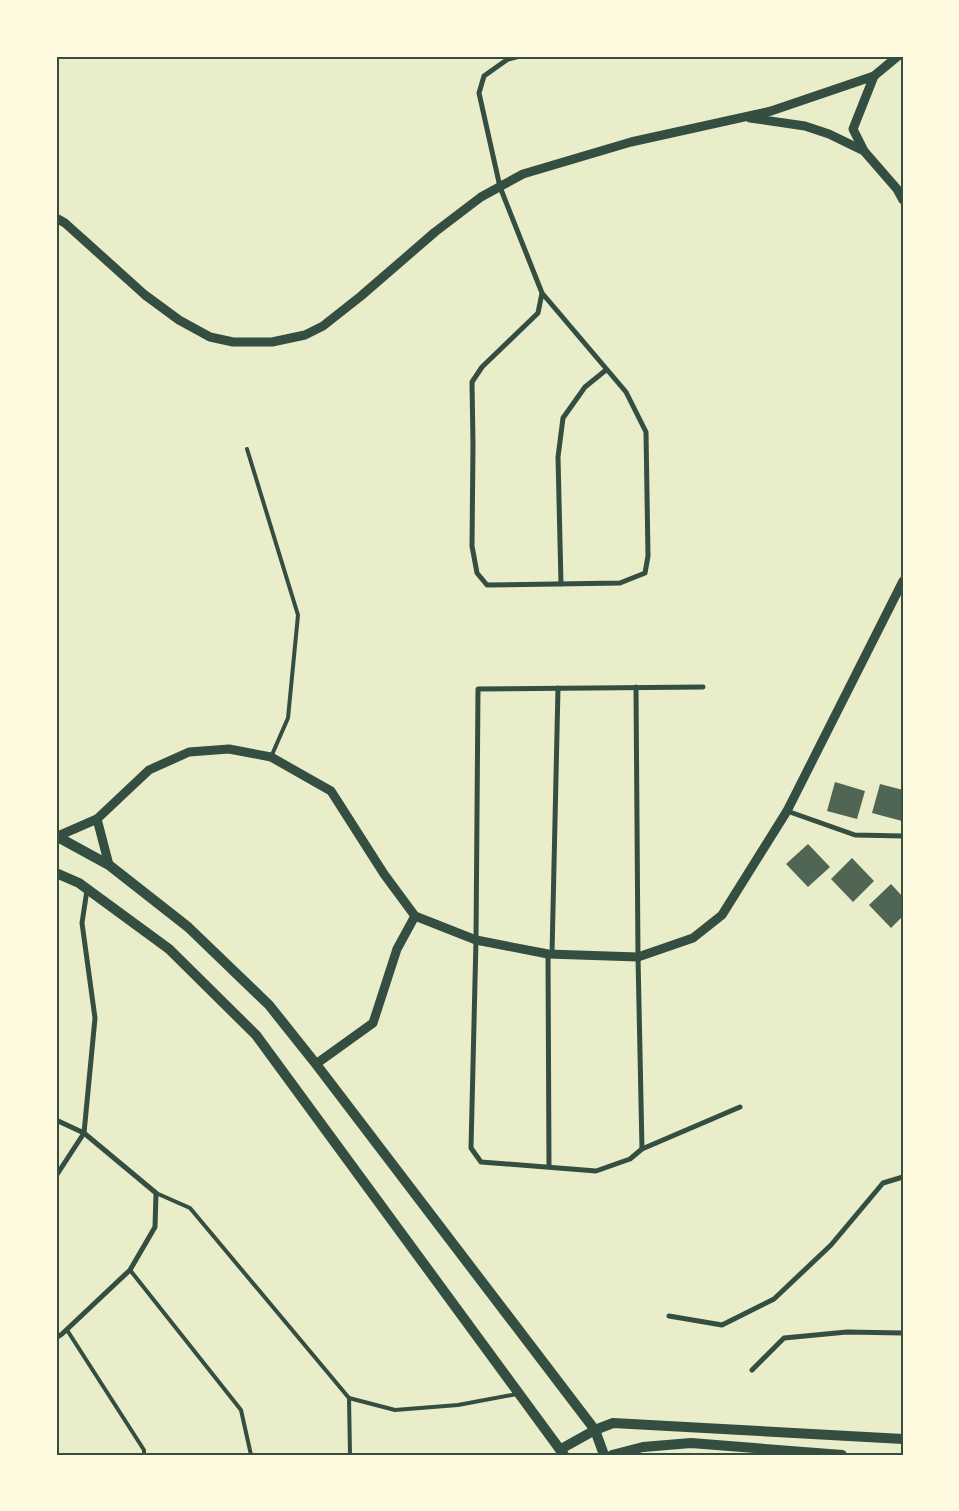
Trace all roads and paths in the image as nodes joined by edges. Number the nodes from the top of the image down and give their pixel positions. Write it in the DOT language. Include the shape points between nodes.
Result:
graph roads {
  1 [pos="57,56"];
  2 [pos="520,56"];
  3 [pos="898,56"];
  4 [pos="56,60"];
  5 [pos="874,76"];
  6 [pos="742,117"];
  7 [pos="864,151"];
  8 [pos="500,187"];
  9 [pos="903,200"];
  10 [pos="56,218"];
  11 [pos="542,293"];
  12 [pos="606,370"];
  13 [pos="247,450"];
  14 [pos="903,581"];
  15 [pos="561,584"];
  16 [pos="636,687"];
  17 [pos="703,687"];
  18 [pos="558,688"];
  19 [pos="270,758"];
  20 [pos="787,811"];
  21 [pos="97,819"];
  22 [pos="57,836"];
  23 [pos="903,836"];
  24 [pos="109,865"];
  25 [pos="56,873"];
  26 [pos="88,890"];
  27 [pos="415,916"];
  28 [pos="476,940"];
  29 [pos="550,954"];
  30 [pos="638,957"];
  31 [pos="316,1064"];
  32 [pos="740,1107"];
  33 [pos="56,1120"];
  34 [pos="84,1133"];
  35 [pos="642,1149"];
  36 [pos="549,1167"];
  37 [pos="56,1176"];
  38 [pos="903,1177"];
  39 [pos="156,1193"];
  40 [pos="130,1270"];
  41 [pos="669,1316"];
  42 [pos="67,1330"];
  43 [pos="903,1333"];
  44 [pos="56,1338"];
  45 [pos="752,1370"];
  46 [pos="520,1394"];
  47 [pos="349,1398"];
  48 [pos="595,1430"];
  49 [pos="903,1439"];
  50 [pos="562,1452"];
  51 [pos="144,1455"];
  52 [pos="252,1455"];
  53 [pos="350,1455"];
  54 [pos="604,1455"];
  55 [pos="612,1455"];
  56 [pos="842,1455"];
  1 -- 4 [label="street"];
  2 -- 8 [label="street" via="508,59 484,76 479,93"];
  3 -- 5 [label="street"];
  5 -- 6 [label="street" via="771,111"];
  5 -- 7 [label="street" via="853,129"];
  6 -- 7 [label="street" via="805,126"];
  6 -- 8 [label="street" via="631,142 523,174"];
  7 -- 9 [label="street"];
  8 -- 10 [label="street" via="481,197 436,232 323,326 305,335 272,342 233,342 210,337 180,320 145,295 66,222"];
  8 -- 11 [label="street"];
  11 -- 12 [label="street"];
  11 -- 15 [label="street" via="538,313 482,367 472,382 472,546 477,573 487,585"];
  12 -- 15 [label="street" via="585,387 563,418 558,457"];
  12 -- 15 [label="street" via="626,392 646,432 648,556 644,573 620,583"];
  13 -- 19 [label="lane" via="298,615 288,718"];
  14 -- 20 [label="street"];
  16 -- 17 [label="street"];
  16 -- 18 [label="street"];
  16 -- 30 [label="street"];
  18 -- 28 [label="street" via="478,689"];
  18 -- 29 [label="street"];
  19 -- 21 [label="street" via="229,749 189,752 149,770"];
  19 -- 27 [label="street" via="331,791"];
  20 -- 23 [label="street" via="855,835"];
  20 -- 30 [label="street" via="722,915 693,938"];
  21 -- 22 [label="street"];
  21 -- 24 [label="street"];
  22 -- 24 [label="main road"];
  24 -- 31 [label="main road" via="188,926 269,1005"];
  25 -- 26 [label="main road"];
  26 -- 34 [label="street" via="82,923 95,1018"];
  26 -- 46 [label="main road" via="169,949 256,1035"];
  27 -- 28 [label="street"];
  27 -- 31 [label="street" via="397,950 374,1023"];
  28 -- 29 [label="street"];
  28 -- 36 [label="street" via="471,1148 481,1162"];
  29 -- 30 [label="street"];
  29 -- 36 [label="street"];
  30 -- 35 [label="street"];
  31 -- 48 [label="main road"];
  32 -- 35 [label="street"];
  33 -- 34 [label="street"];
  34 -- 37 [label="street"];
  34 -- 39 [label="street"];
  35 -- 36 [label="street" via="630,1159 596,1171"];
  38 -- 41 [label="street" via="883,1183 831,1245 774,1299 722,1325"];
  39 -- 40 [label="street" via="156,1227"];
  39 -- 47 [label="lane" via="190,1208"];
  40 -- 42 [label="street"];
  40 -- 52 [label="lane" via="241,1410"];
  42 -- 44 [label="street"];
  42 -- 51 [label="lane" via="144,1450"];
  43 -- 45 [label="street" via="847,1332 784,1338"];
  46 -- 47 [label="lane" via="458,1405 395,1410"];
  46 -- 50 [label="main road"];
  47 -- 53 [label="lane"];
  48 -- 49 [label="main road" via="613,1423"];
  48 -- 50 [label="main road"];
  48 -- 54 [label="main road"];
  55 -- 56 [label="main road" via="642,1447 691,1443"];
}
